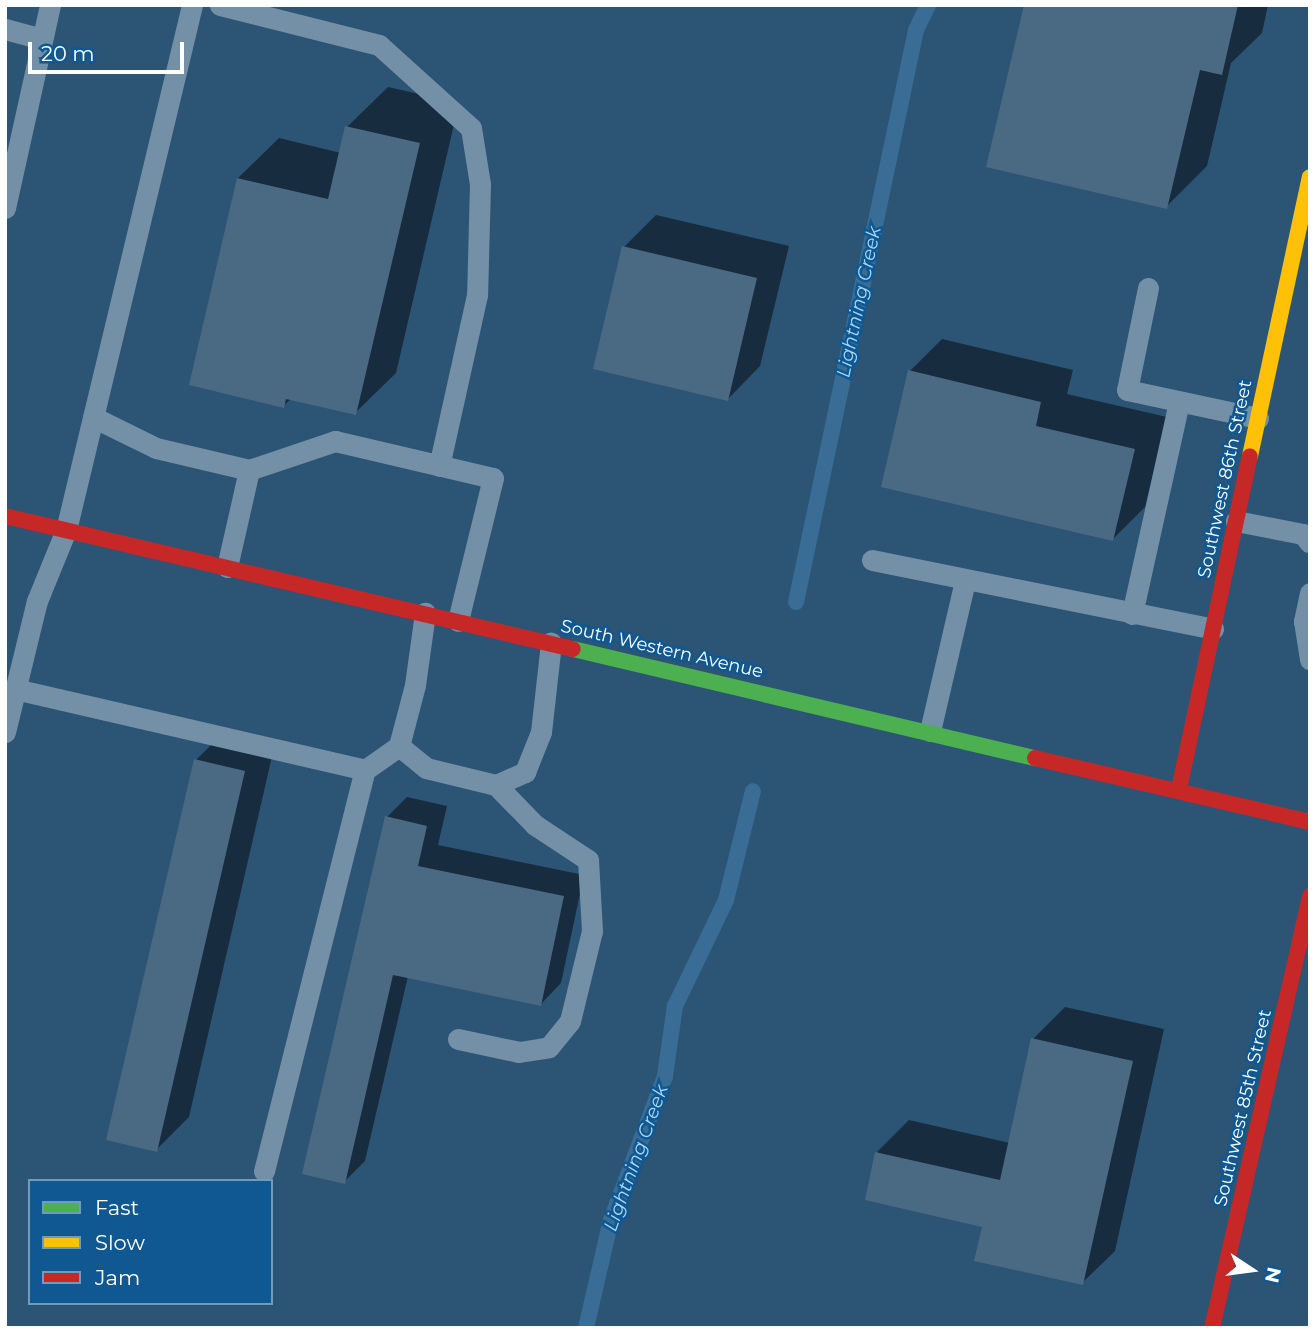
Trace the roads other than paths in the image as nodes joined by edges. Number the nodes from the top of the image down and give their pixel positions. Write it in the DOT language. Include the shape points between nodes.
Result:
graph roads {
  1 [pos="50,5"];
  2 [pos="192,5"];
  3 [pos="220,5"];
  4 [pos="5,29"];
  5 [pos="42,39"];
  6 [pos="1310,177"];
  7 [pos="5,208"];
  8 [pos="1148,288"];
  9 [pos="1179,402"];
  10 [pos="93,417"];
  11 [pos="1258,418"];
  12 [pos="439,466"];
  13 [pos="249,470"];
  14 [pos="5,516"];
  15 [pos="1236,521"];
  16 [pos="66,530"];
  17 [pos="1310,543"];
  18 [pos="872,560"];
  19 [pos="227,567"];
  20 [pos="965,582"];
  21 [pos="1310,593"];
  22 [pos="425,613"];
  23 [pos="1132,614"];
  24 [pos="458,621"];
  25 [pos="1213,629"];
  26 [pos="551,643"];
  27 [pos="1310,660"];
  28 [pos="15,690"];
  29 [pos="930,730"];
  30 [pos="5,732"];
  31 [pos="399,746"];
  32 [pos="365,770"];
  33 [pos="496,785"];
  34 [pos="1179,789"];
  35 [pos="1310,821"];
  36 [pos="1310,896"];
  37 [pos="458,1038"];
  38 [pos="264,1171"];
  39 [pos="1212,1328"];
  1 -- 5 [label="lane"];
  2 -- 10 [label="lane"];
  3 -- 12 [label="lane" via="379,45 471,128 480,184 477,295"];
  4 -- 5 [label="lane"];
  5 -- 7 [label="lane"];
  6 -- 11 [label="main road, Southwest 86th Street"];
  8 -- 9 [label="lane" via="1127,390"];
  9 -- 11 [label="lane"];
  9 -- 23 [label="lane"];
  10 -- 13 [label="lane" via="156,448"];
  10 -- 16 [label="lane"];
  11 -- 15 [label="main road, Southwest 86th Street"];
  12 -- 13 [label="lane" via="335,441"];
  12 -- 24 [label="lane" via="492,478"];
  13 -- 19 [label="lane"];
  14 -- 16 [label="main road, South Western Avenue"];
  15 -- 17 [label="lane" via="1303,534"];
  15 -- 25 [label="main road, Southwest 86th Street"];
  16 -- 19 [label="main road, South Western Avenue"];
  16 -- 28 [label="lane" via="37,601"];
  18 -- 20 [label="lane"];
  19 -- 22 [label="main road, South Western Avenue"];
  20 -- 23 [label="lane"];
  20 -- 29 [label="lane"];
  21 -- 27 [label="lane" via="1304,621"];
  22 -- 24 [label="main road, South Western Avenue"];
  22 -- 31 [label="lane" via="415,685"];
  23 -- 25 [label="lane"];
  24 -- 26 [label="main road, South Western Avenue"];
  25 -- 34 [label="main road, Southwest 86th Street"];
  26 -- 29 [label="main road, South Western Avenue"];
  26 -- 33 [label="lane" via="541,732 525,772"];
  28 -- 30 [label="lane"];
  28 -- 32 [label="lane"];
  29 -- 34 [label="main road, South Western Avenue"];
  31 -- 32 [label="lane"];
  31 -- 33 [label="lane" via="426,768"];
  32 -- 38 [label="lane"];
  33 -- 37 [label="lane" via="535,825 588,860 592,930 570,1021 550,1047 519,1052"];
  34 -- 35 [label="main road, South Western Avenue"];
  36 -- 39 [label="main road, Southwest 85th Street"];
}
